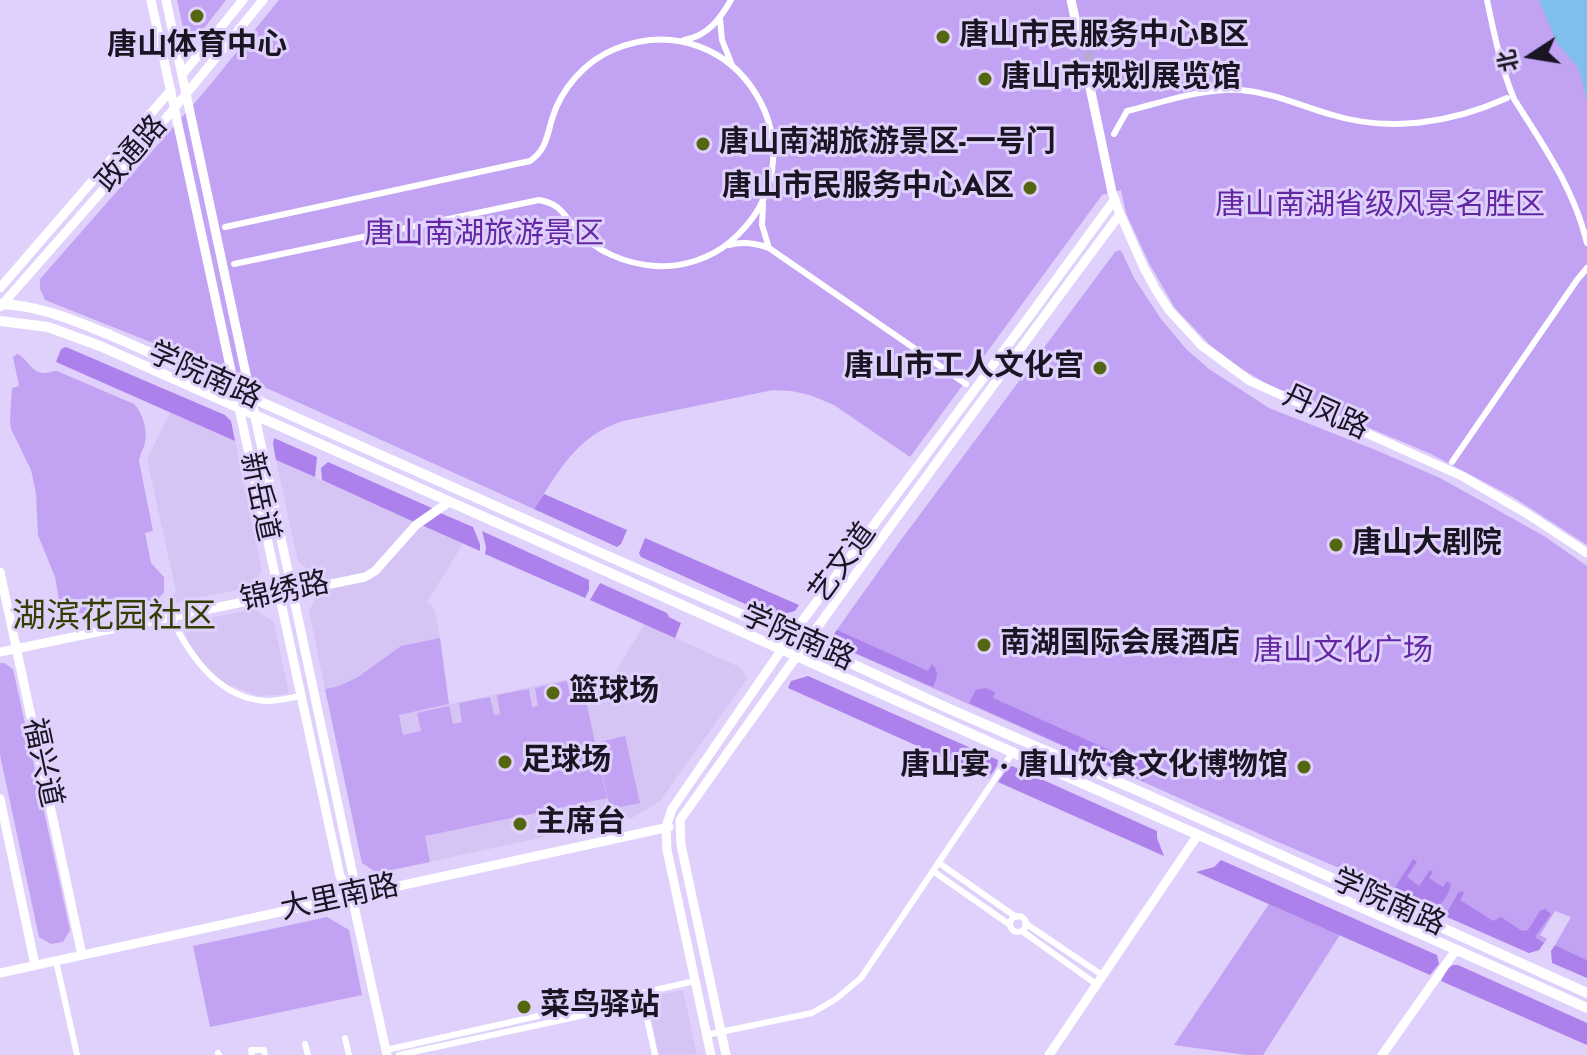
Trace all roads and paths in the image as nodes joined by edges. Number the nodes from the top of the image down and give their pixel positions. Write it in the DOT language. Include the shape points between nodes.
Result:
graph roads {
  1 [pos="151,0"];
  2 [pos="166,0"];
  3 [pos="243,0"];
  4 [pos="263,0"];
  5 [pos="731,0"];
  6 [pos="1074,0"];
  7 [pos="1487,0"];
  8 [pos="720,19"];
  9 [pos="1083,40"];
  10 [pos="681,41"];
  11 [pos="733,65"];
  12 [pos="182,74"];
  13 [pos="170,91"];
  14 [pos="185,95"];
  15 [pos="1507,98"];
  16 [pos="173,110"];
  17 [pos="1114,134"];
  18 [pos="764,198"];
  19 [pos="1115,199"];
  20 [pos="1120,214"];
  21 [pos="225,227"];
  22 [pos="1587,243"];
  23 [pos="726,246"];
  24 [pos="769,248"];
  25 [pos="234,264"];
  26 [pos="1587,268"];
  27 [pos="0,288"];
  28 [pos="1,305"];
  29 [pos="0,321"];
  30 [pos="971,386"];
  31 [pos="236,390"];
  32 [pos="986,394"];
  33 [pos="251,398"];
  34 [pos="239,409"];
  35 [pos="255,415"];
  36 [pos="1452,462"];
  37 [pos="449,502"];
  38 [pos="1587,553"];
  39 [pos="0,572"];
  40 [pos="292,591"];
  41 [pos="279,594"];
  42 [pos="171,617"];
  43 [pos="791,636"];
  44 [pos="805,642"];
  45 [pos="17,649"];
  46 [pos="782,649"];
  47 [pos="0,652"];
  48 [pos="797,655"];
  49 [pos="301,696"];
  50 [pos="1013,752"];
  51 [pos="0,799"];
  52 [pos="666,827"];
  53 [pos="680,829"];
  54 [pos="1197,836"];
  55 [pos="939,863"];
  56 [pos="933,871"];
  57 [pos="352,897"];
  58 [pos="1016,917"];
  59 [pos="1025,923"];
  60 [pos="1010,925"];
  61 [pos="1022,931"];
  62 [pos="1456,950"];
  63 [pos="82,955"];
  64 [pos="56,961"];
  65 [pos="35,965"];
  66 [pos="0,973"];
  67 [pos="1102,975"];
  68 [pos="695,981"];
  69 [pos="1096,984"];
  70 [pos="1587,993"];
  71 [pos="1587,1008"];
  72 [pos="721,1033"];
  73 [pos="706,1035"];
  74 [pos="345,1038"];
  75 [pos="305,1044"];
  76 [pos="387,1052"];
  77 [pos="77,1055"];
  78 [pos="252,1055"];
  79 [pos="265,1055"];
  80 [pos="308,1055"];
  81 [pos="349,1055"];
  82 [pos="399,1055"];
  83 [pos="655,1055"];
  84 [pos="711,1055"];
  85 [pos="726,1055"];
  86 [pos="1049,1055"];
  87 [pos="1382,1055"];
  1 -- 13 [label="main road, 新岳道"];
  2 -- 12 [label="main road, 新岳道"];
  3 -- 12 [label="main road, 政通路"];
  4 -- 14 [label="main road, 政通路"];
  5 -- 8 [label="street"];
  6 -- 9 [label="main road"];
  7 -- 22 [label="street" via="1514,99 1565,182"];
  8 -- 10 [label="street" via="693,39"];
  8 -- 11 [label="street"];
  10 -- 11 [label="street"];
  10 -- 21 [label="street" via="635,42 592,61 562,96 537,156 522,163"];
  11 -- 18 [label="street" via="750,83 771,127 774,151"];
  12 -- 13 [label="main road, 政通路"];
  12 -- 14 [label="main road, 新岳道"];
  13 -- 16 [label="main road, 新岳道"];
  13 -- 27 [label="main road, 政通路"];
  14 -- 16 [label="main road, 政通路"];
  14 -- 33 [label="main road, 新岳道"];
  15 -- 17 [label="street" via="1441,120 1378,123 1264,93 1212,91 1127,111"];
  16 -- 28 [label="main road, 政通路"];
  16 -- 31 [label="main road, 新岳道"];
  18 -- 23 [label="street"];
  18 -- 24 [label="street" via="762,225"];
  19 -- 20 [label="main road, 丹凤路"];
  19 -- 20 [label="main road, 丹凤路" via="1091,78"];
  19 -- 30 [label="main road, 艺文道"];
  20 -- 32 [label="main road, 艺文道"];
  20 -- 38 [label="main road, 丹凤路" via="1169,310 1219,360 1250,381 1462,476"];
  23 -- 24 [label="street" via="739,242"];
  23 -- 25 [label="street" via="683,264 636,264 594,245 547,201 530,201"];
  24 -- 30 [label="street"];
  26 -- 36 [label="street"];
  28 -- 31 [label="main road, 学院南路" via="58,315"];
  29 -- 34 [label="main road, 学院南路" via="81,338"];
  30 -- 32 [label="main road"];
  30 -- 43 [label="main road, 艺文道"];
  31 -- 33 [label="main road, 学院南路"];
  31 -- 34 [label="main road, 新岳道"];
  32 -- 44 [label="main road, 艺文道"];
  33 -- 35 [label="main road, 新岳道"];
  33 -- 43 [label="main road, 学院南路"];
  34 -- 35 [label="main road, 学院南路"];
  34 -- 41 [label="main road, 新岳道"];
  35 -- 37 [label="main road, 学院南路"];
  35 -- 40 [label="main road, 新岳道"];
  37 -- 40 [label="main road, 锦绣路" via="416,525 365,577"];
  37 -- 46 [label="main road, 学院南路"];
  39 -- 45 [label="main road, 福兴道"];
  40 -- 41 [label="main road, 锦绣路"];
  40 -- 57 [label="main road, 新岳道" via="353,875"];
  41 -- 42 [label="main road, 锦绣路"];
  41 -- 49 [label="main road, 新岳道"];
  42 -- 45 [label="main road, 锦绣路"];
  42 -- 49 [label="street" via="196,659 235,693 268,701"];
  43 -- 44 [label="main road, 学院南路"];
  43 -- 46 [label="main road, 艺文道"];
  44 -- 48 [label="main road, 艺文道"];
  44 -- 70 [label="main road, 学院南路"];
  45 -- 47 [label="main road, 锦绣路"];
  45 -- 63 [label="main road, 福兴道"];
  46 -- 48 [label="main road, 学院南路"];
  46 -- 52 [label="main road, 艺文道" via="672,809"];
  48 -- 50 [label="main road, 学院南路"];
  48 -- 53 [label="main road, 艺文道" via="680,820"];
  49 -- 57 [label="main road, 新岳道" via="340,876"];
  50 -- 54 [label="main road, 学院南路"];
  50 -- 55 [label="street"];
  51 -- 65 [label="main road, 福兴道"];
  52 -- 53 [label="main road, 大里南路"];
  52 -- 57 [label="main road, 大里南路"];
  52 -- 68 [label="main road"];
  53 -- 72 [label="main road"];
  54 -- 62 [label="main road, 学院南路"];
  54 -- 67 [label="main road"];
  55 -- 56 [label="street"];
  55 -- 58 [label="street"];
  56 -- 60 [label="street"];
  56 -- 72 [label="street" via="861,978 836,999 812,1013"];
  57 -- 63 [label="main road, 大里南路"];
  57 -- 76 [label="main road, 新岳道"];
  58 -- 59 [label="street"];
  58 -- 60 [label="street"];
  59 -- 61 [label="street"];
  59 -- 67 [label="street"];
  60 -- 61 [label="street"];
  61 -- 69 [label="street"];
  62 -- 71 [label="main road, 学院南路"];
  62 -- 87 [label="main road"];
  63 -- 64 [label="main road, 大里南路"];
  64 -- 65 [label="main road, 大里南路"];
  64 -- 77 [label="street"];
  65 -- 66 [label="main road, 大里南路"];
  67 -- 69 [label="main road"];
  68 -- 73 [label="main road"];
  68 -- 76 [label="street"];
  69 -- 86 [label="main road"];
  72 -- 73 [label="street"];
  72 -- 85 [label="main road"];
  73 -- 84 [label="main road"];
  74 -- 81 [label="street"];
  75 -- 80 [label="street"];
  78 -- 79 [label="street" via="251,1050 264,1050"];
  82 -- 83 [label="street" via="636,1004 646,1014"];
}
